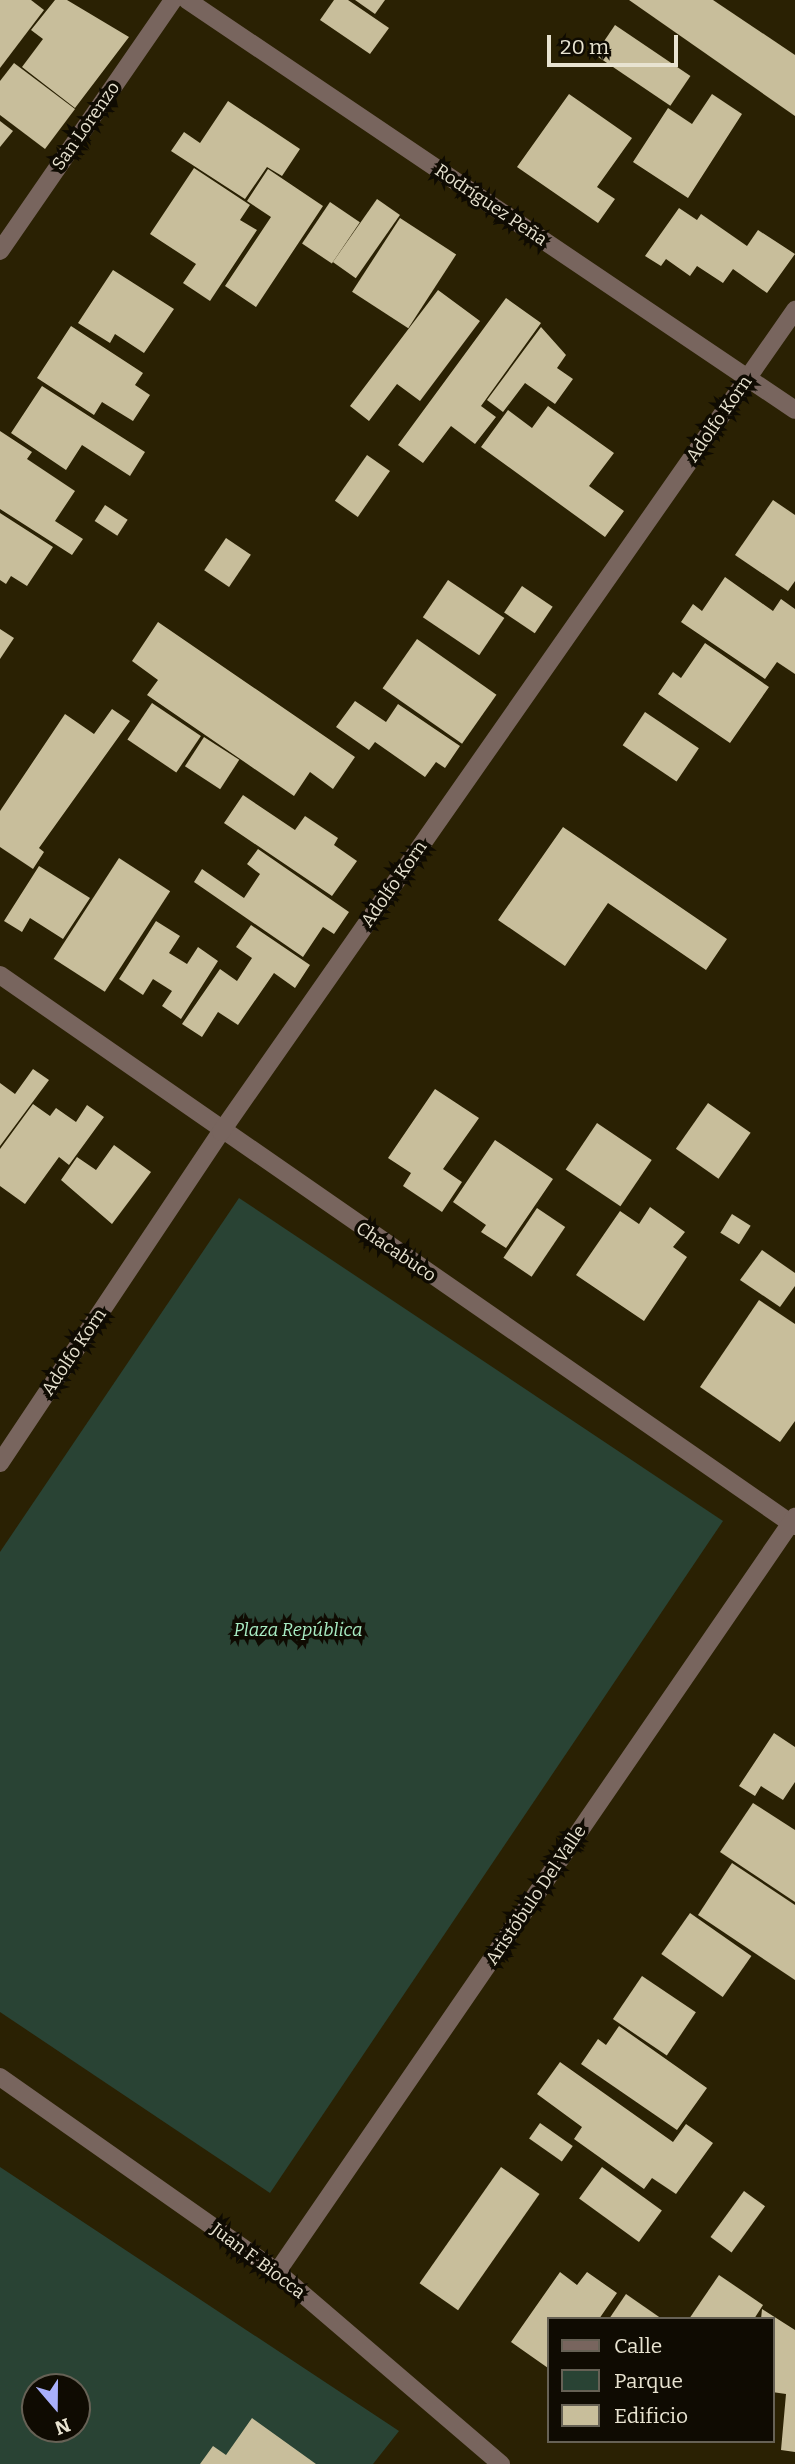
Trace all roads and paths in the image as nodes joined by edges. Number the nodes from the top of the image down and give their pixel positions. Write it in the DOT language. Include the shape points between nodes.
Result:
graph roads {
  1 [pos="173,0"];
  2 [pos="187,0"];
  3 [pos="0,251"];
  4 [pos="795,310"];
  5 [pos="748,378"];
  6 [pos="795,410"];
  7 [pos="0,975"];
  8 [pos="221,1132"];
  9 [pos="0,1463"];
  10 [pos="794,1522"];
  11 [pos="0,2077"];
  12 [pos="277,2272"];
  13 [pos="501,2464"];
  1 -- 3 [label="street, San Lorenzo"];
  2 -- 5 [label="street, Rodríguez Peña"];
  4 -- 5 [label="street, Adolfo Korn"];
  5 -- 6 [label="street, Rodríguez Peña"];
  5 -- 8 [label="street, Adolfo Korn"];
  7 -- 8 [label="street, Chacabuco"];
  8 -- 9 [label="street, Adolfo Korn"];
  8 -- 10 [label="street, Chacabuco"];
  10 -- 12 [label="street, Aristóbulo Del Valle"];
  11 -- 12 [label="street, Juan F. Biocca"];
  12 -- 13 [label="street, Juan F. Biocca"];
}
